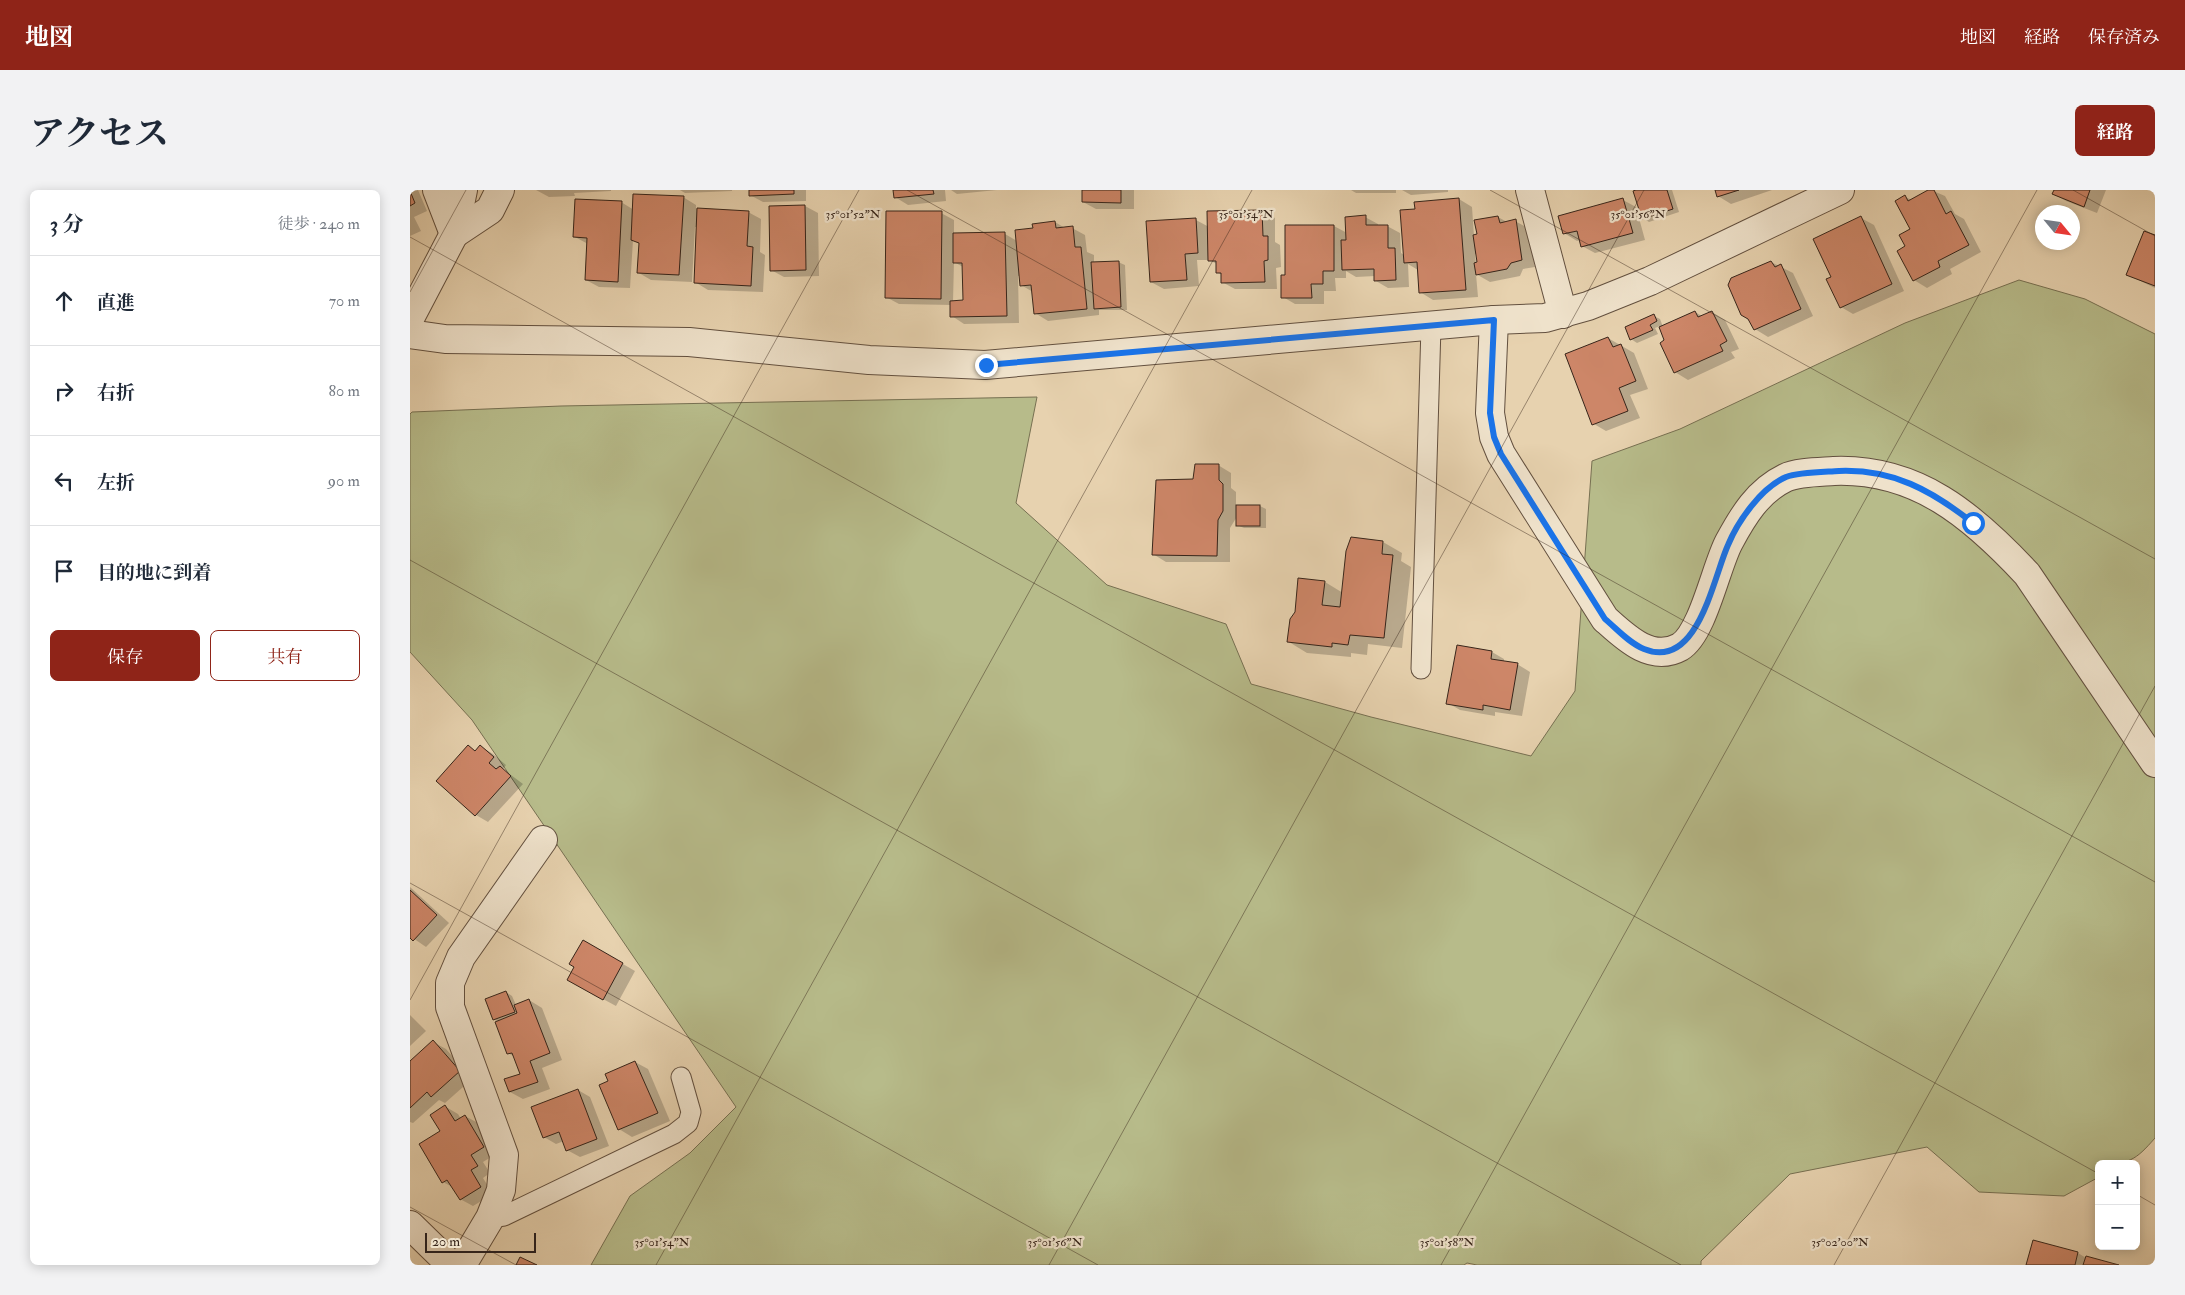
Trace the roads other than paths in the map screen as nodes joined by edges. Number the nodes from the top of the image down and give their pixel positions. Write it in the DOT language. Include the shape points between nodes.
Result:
graph roads {
  1 [pos="437,190"];
  2 [pos="463,190"];
  3 [pos="500,190"];
  4 [pos="1530,190"];
  5 [pos="1840,190"];
  6 [pos="454,234"];
  7 [pos="1563,314"];
  8 [pos="410,318"];
  9 [pos="1494,320"];
  10 [pos="1431,326"];
  11 [pos="410,334"];
  12 [pos="1421,669"];
  13 [pos="2155,763"];
  14 [pos="543,840"];
  15 [pos="681,1077"];
  16 [pos="490,1218"];
  17 [pos="410,1225"];
  18 [pos="451,1265"];
  19 [pos="462,1265"];
  1 -- 6 [label="street"];
  2 -- 6 [label="street"];
  3 -- 6 [label="street" via="490,210"];
  4 -- 7 [label="street"];
  5 -- 7 [label="street" via="1650,281"];
  6 -- 8 [label="street"];
  7 -- 9 [label="street"];
  9 -- 10 [label="street"];
  9 -- 13 [label="street" via="1490,413 1494,437 1501,454 1605,619 1624,637 1644,649 1663,652 1681,646 1697,626 1728,544 1749,507 1786,477 1858,470 1886,475 1915,484 1945,501 2007,552 2032,582"];
  10 -- 11 [label="street" via="986,365 869,360 689,342 445,339"];
  10 -- 12 [label="lane"];
  14 -- 16 [label="street" via="461,957 450,983 450,1007 504,1155 501,1190"];
  15 -- 16 [label="lane" via="690,1112 688,1123 674,1134 504,1216"];
  16 -- 19 [label="street"];
  17 -- 18 [label="street"];
}
